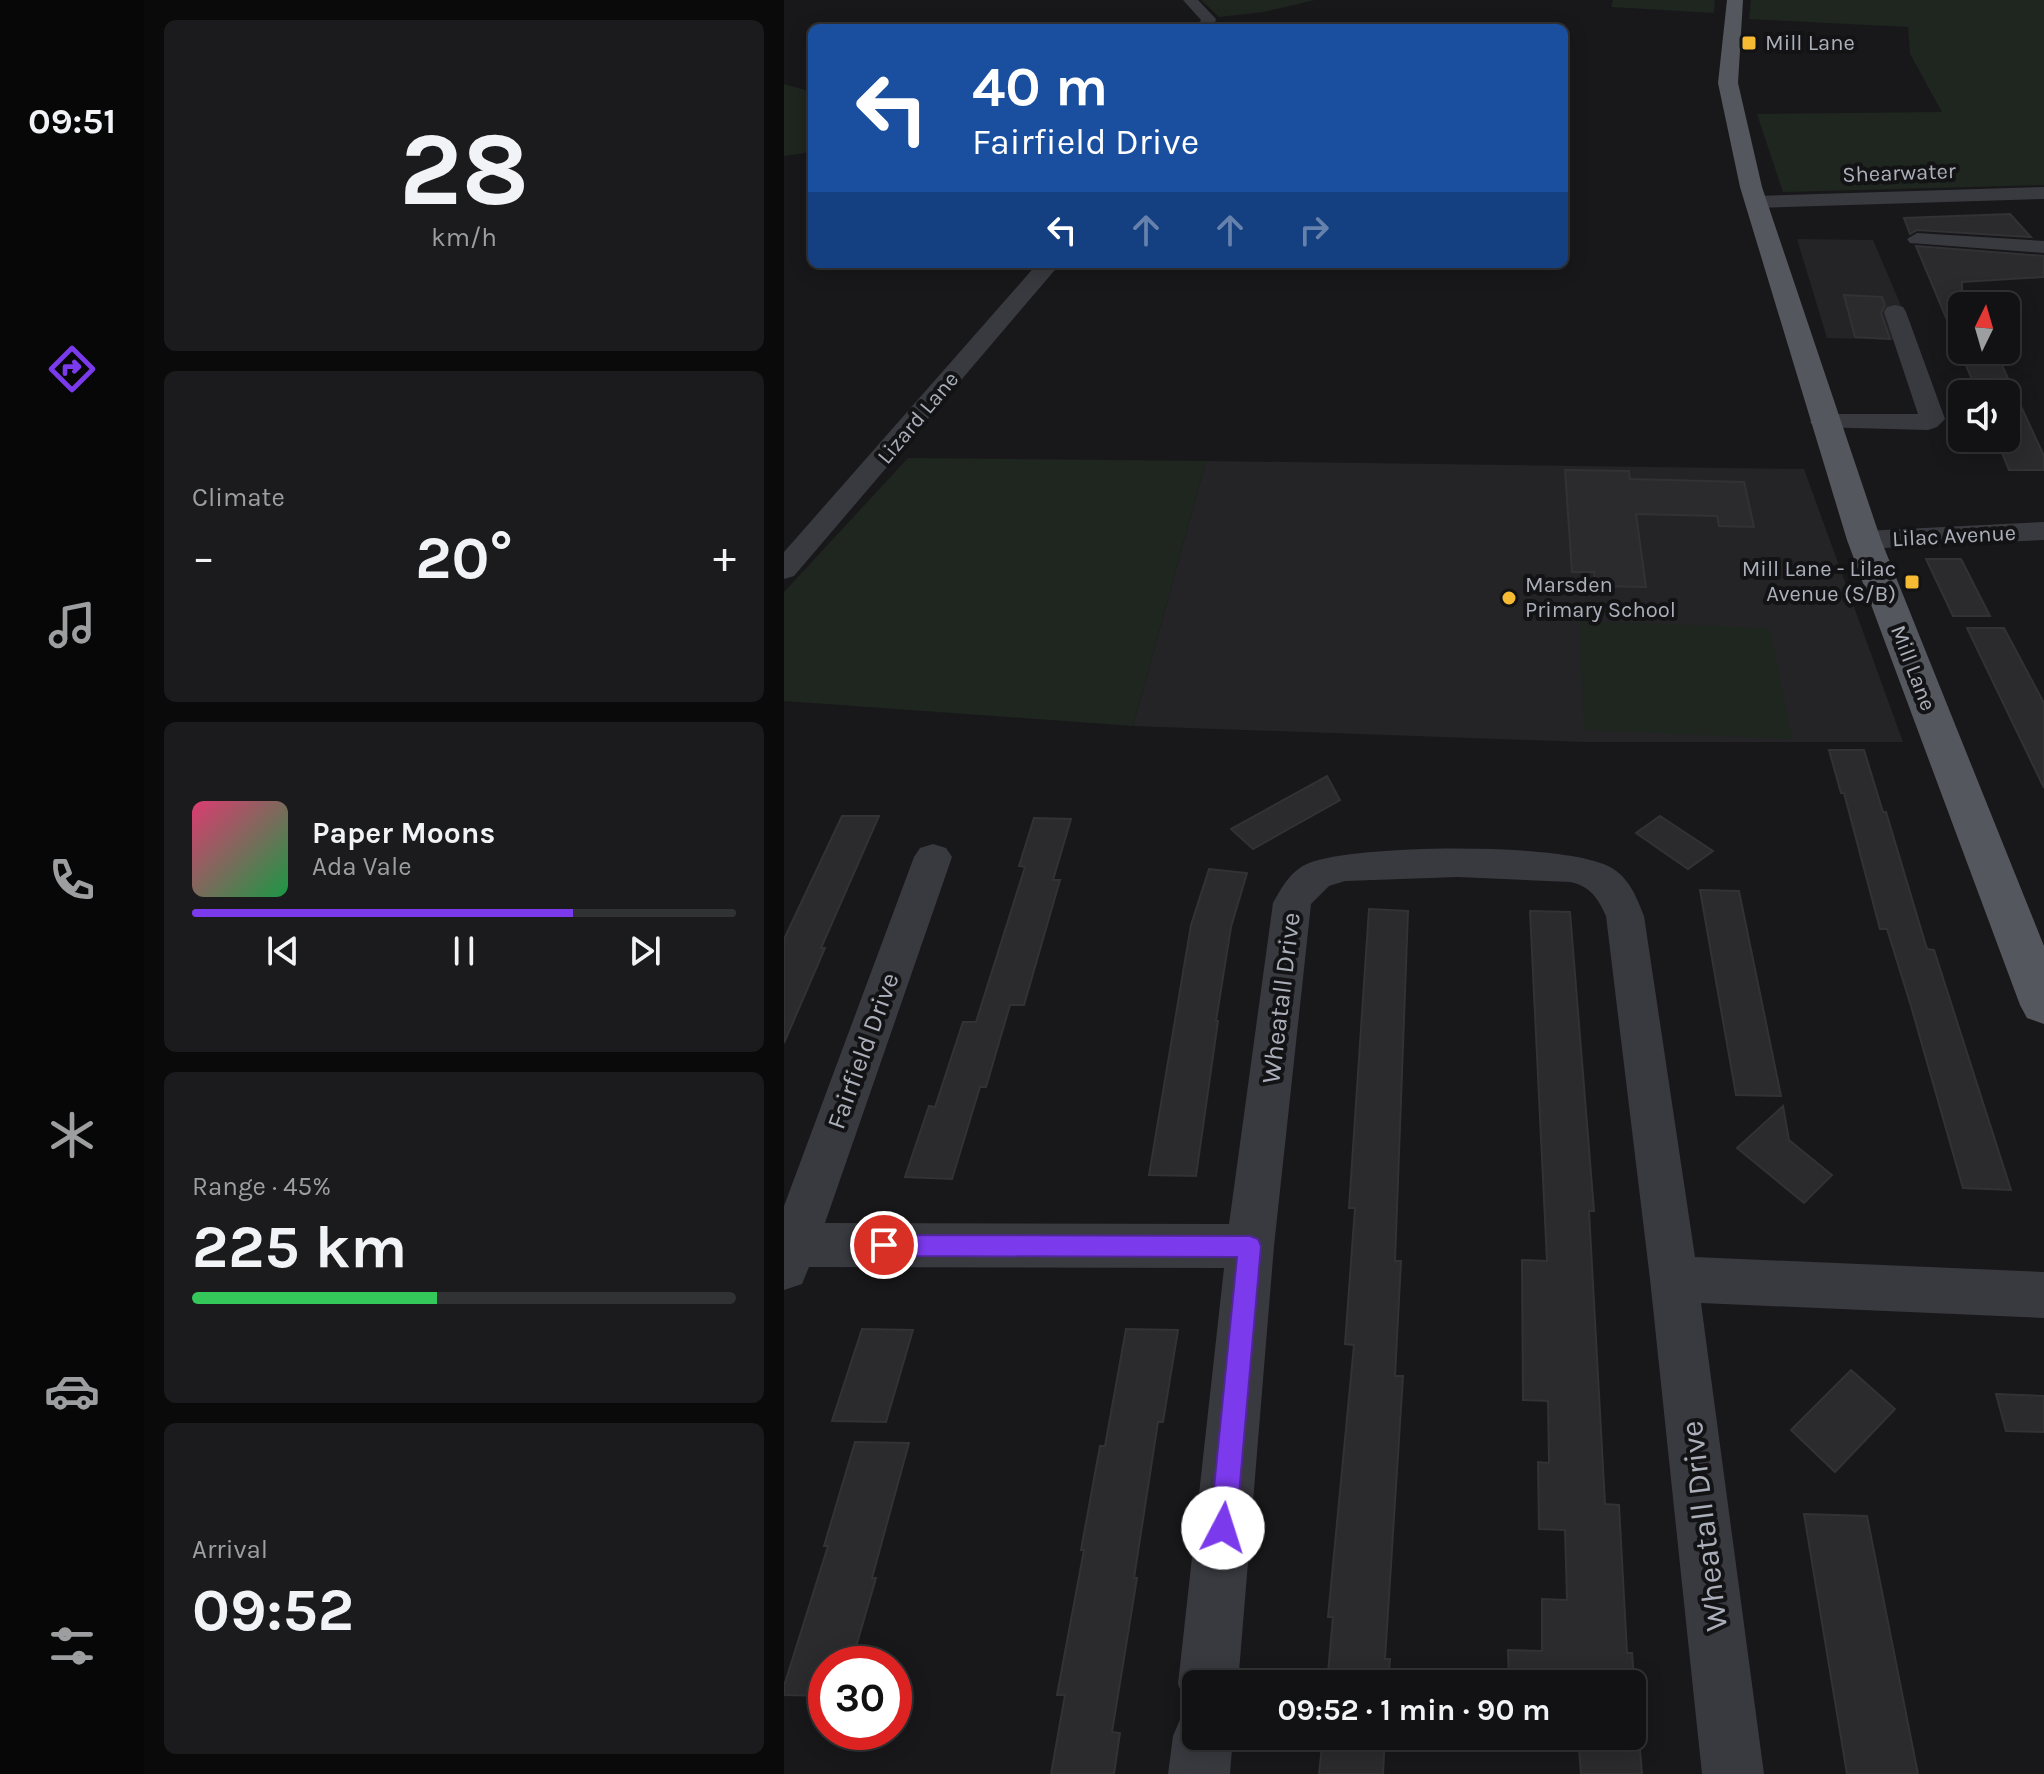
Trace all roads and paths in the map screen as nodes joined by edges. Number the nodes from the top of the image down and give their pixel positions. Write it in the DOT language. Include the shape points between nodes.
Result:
graph roads {
  1 [pos="1190,0"];
  2 [pos="1735,0"];
  3 [pos="1207,24"];
  4 [pos="2044,193"];
  5 [pos="1755,202"];
  6 [pos="1917,239"];
  7 [pos="2044,247"];
  8 [pos="1046,268"];
  9 [pos="1895,312"];
  10 [pos="1823,422"];
  11 [pos="2044,531"];
  12 [pos="1864,540"];
  13 [pos="784,570"];
  14 [pos="933,857"];
  15 [pos="2044,1005"];
  16 [pos="1250,1246"];
  17 [pos="787,1253"];
  18 [pos="1674,1279"];
  19 [pos="2044,1295"];
  20 [pos="1209,1670"];
  21 [pos="1202,1750"];
  22 [pos="1199,1774"];
  23 [pos="1733,1774"];
  1 -- 3 [label="street" via="1209,19"];
  2 -- 5 [label="main road, Mill Lane" via="1728,83"];
  4 -- 5 [label="street, Shearwater"];
  5 -- 10 [label="main road, Mill Lane"];
  6 -- 7 [label="street"];
  8 -- 13 [label="street, Lizard Lane"];
  9 -- 10 [label="street" via="1932,419"];
  10 -- 12 [label="main road, Mill Lane"];
  11 -- 12 [label="street, Lilac Avenue"];
  12 -- 15 [label="main road, Mill Lane"];
  14 -- 17 [label="street, Fairfield Drive"];
  16 -- 17 [label="street, Fairfield Drive"];
  16 -- 18 [label="street, Wheatall Drive" via="1292,903 1304,883 1327,870 1361,866 1553,865 1587,872 1614,888 1625,916"];
  16 -- 20 [label="street, Wheatall Drive"];
  18 -- 19 [label="street"];
  18 -- 23 [label="street, Wheatall Drive"];
  21 -- 22 [label="street"];
}
